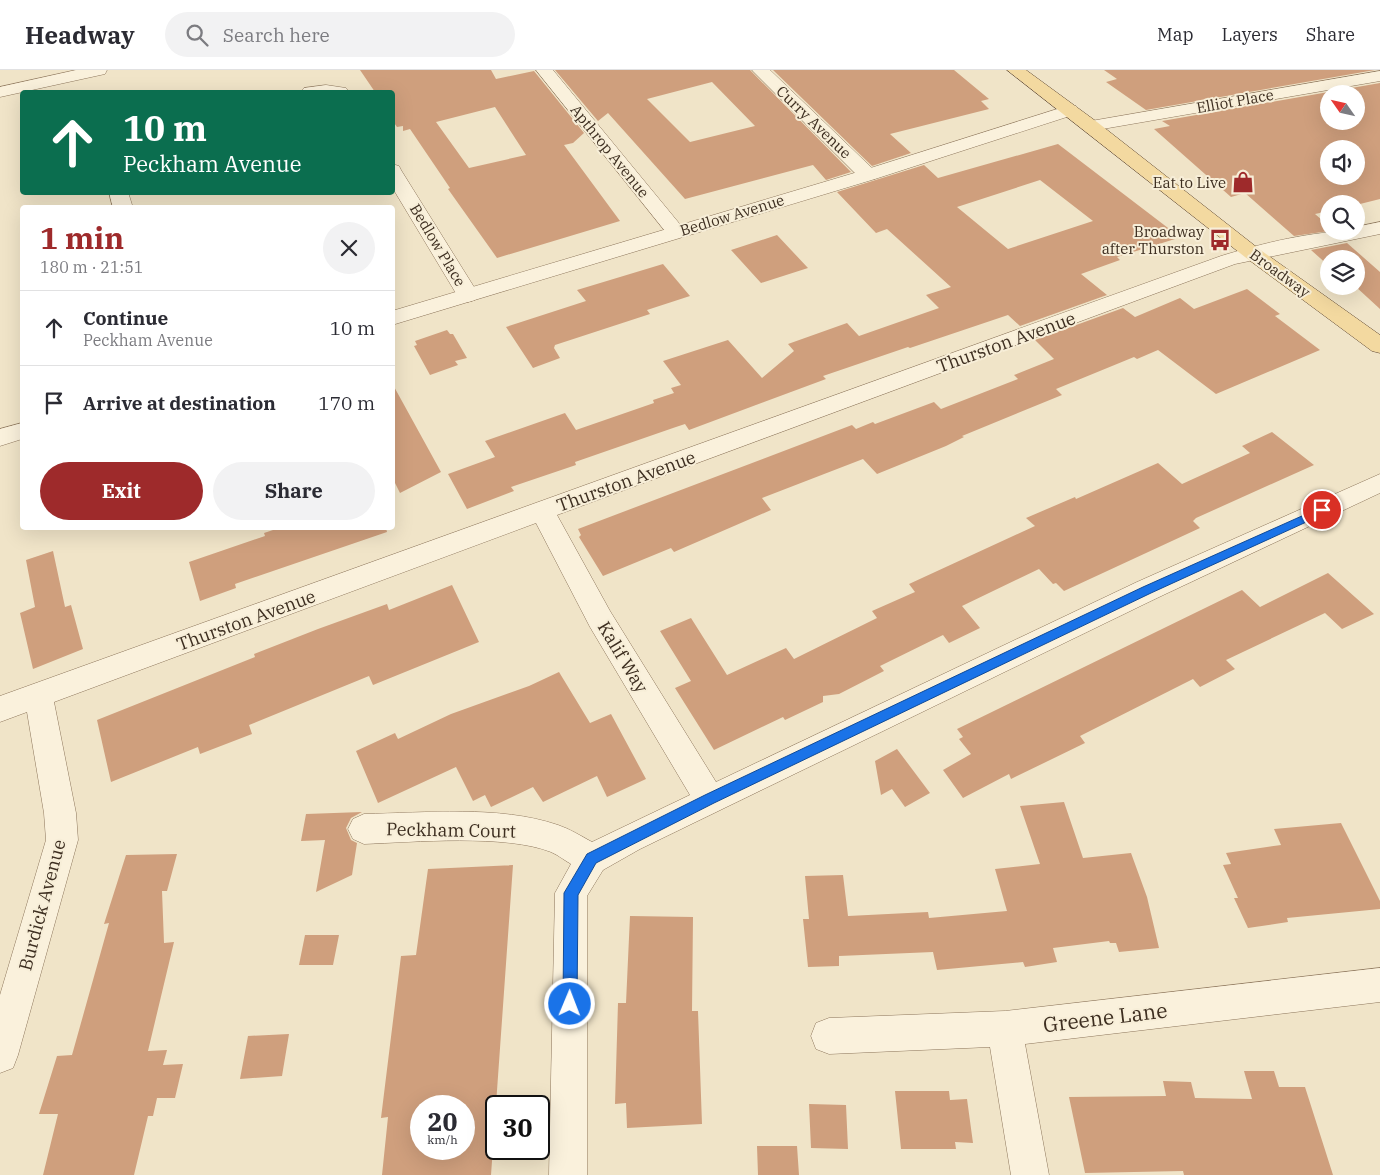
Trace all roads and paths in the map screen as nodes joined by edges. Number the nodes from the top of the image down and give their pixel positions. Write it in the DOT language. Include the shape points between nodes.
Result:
graph roads {
  1 [pos="99,70"];
  2 [pos="544,70"];
  3 [pos="760,70"];
  4 [pos="1015,70"];
  5 [pos="1380,76"];
  6 [pos="0,92"];
  7 [pos="1070,110"];
  8 [pos="1091,126"];
  9 [pos="395,175"];
  10 [pos="868,175"];
  11 [pos="1380,228"];
  12 [pos="676,232"];
  13 [pos="1252,253"];
  14 [pos="468,296"];
  15 [pos="395,317"];
  16 [pos="1380,346"];
  17 [pos="20,431"];
  18 [pos="0,438"];
  19 [pos="1380,483"];
  20 [pos="543,512"];
  21 [pos="38,695"];
  22 [pos="0,709"];
  23 [pos="709,799"];
  24 [pos="364,830"];
  25 [pos="592,859"];
  26 [pos="1380,985"];
  27 [pos="1006,1029"];
  28 [pos="829,1036"];
  29 [pos="0,1055"];
  30 [pos="568,1175"];
  31 [pos="1030,1175"];
  1 -- 6 [label="street"];
  2 -- 12 [label="street, Apthrop Avenue"];
  3 -- 10 [label="street, Curry Avenue"];
  4 -- 7 [label="main road, Broadway"];
  5 -- 8 [label="street, Elliot Place"];
  7 -- 8 [label="main road, Broadway"];
  7 -- 10 [label="street, Bedlow Avenue"];
  8 -- 13 [label="main road, Broadway"];
  9 -- 14 [label="street, Bedlow Place"];
  10 -- 12 [label="street, Bedlow Avenue"];
  11 -- 13 [label="street, Thurston Avenue"];
  12 -- 14 [label="street, Bedlow Avenue"];
  13 -- 16 [label="main road, Broadway"];
  13 -- 20 [label="street, Thurston Avenue"];
  14 -- 15 [label="street, Bedlow Avenue"];
  17 -- 18 [label="street"];
  19 -- 23 [label="street"];
  20 -- 21 [label="street, Thurston Avenue"];
  20 -- 23 [label="street, Kalif Way" via="600,619"];
  21 -- 22 [label="street, Thurston Avenue"];
  21 -- 29 [label="street, Burdick Avenue" via="62,840"];
  23 -- 25 [label="street"];
  24 -- 25 [label="street, Peckham Court" via="441,826 514,829 557,839"];
  25 -- 30 [label="street" via="571,893"];
  26 -- 27 [label="street, Greene Lane"];
  27 -- 28 [label="street, Greene Lane"];
  27 -- 31 [label="street"];
}
